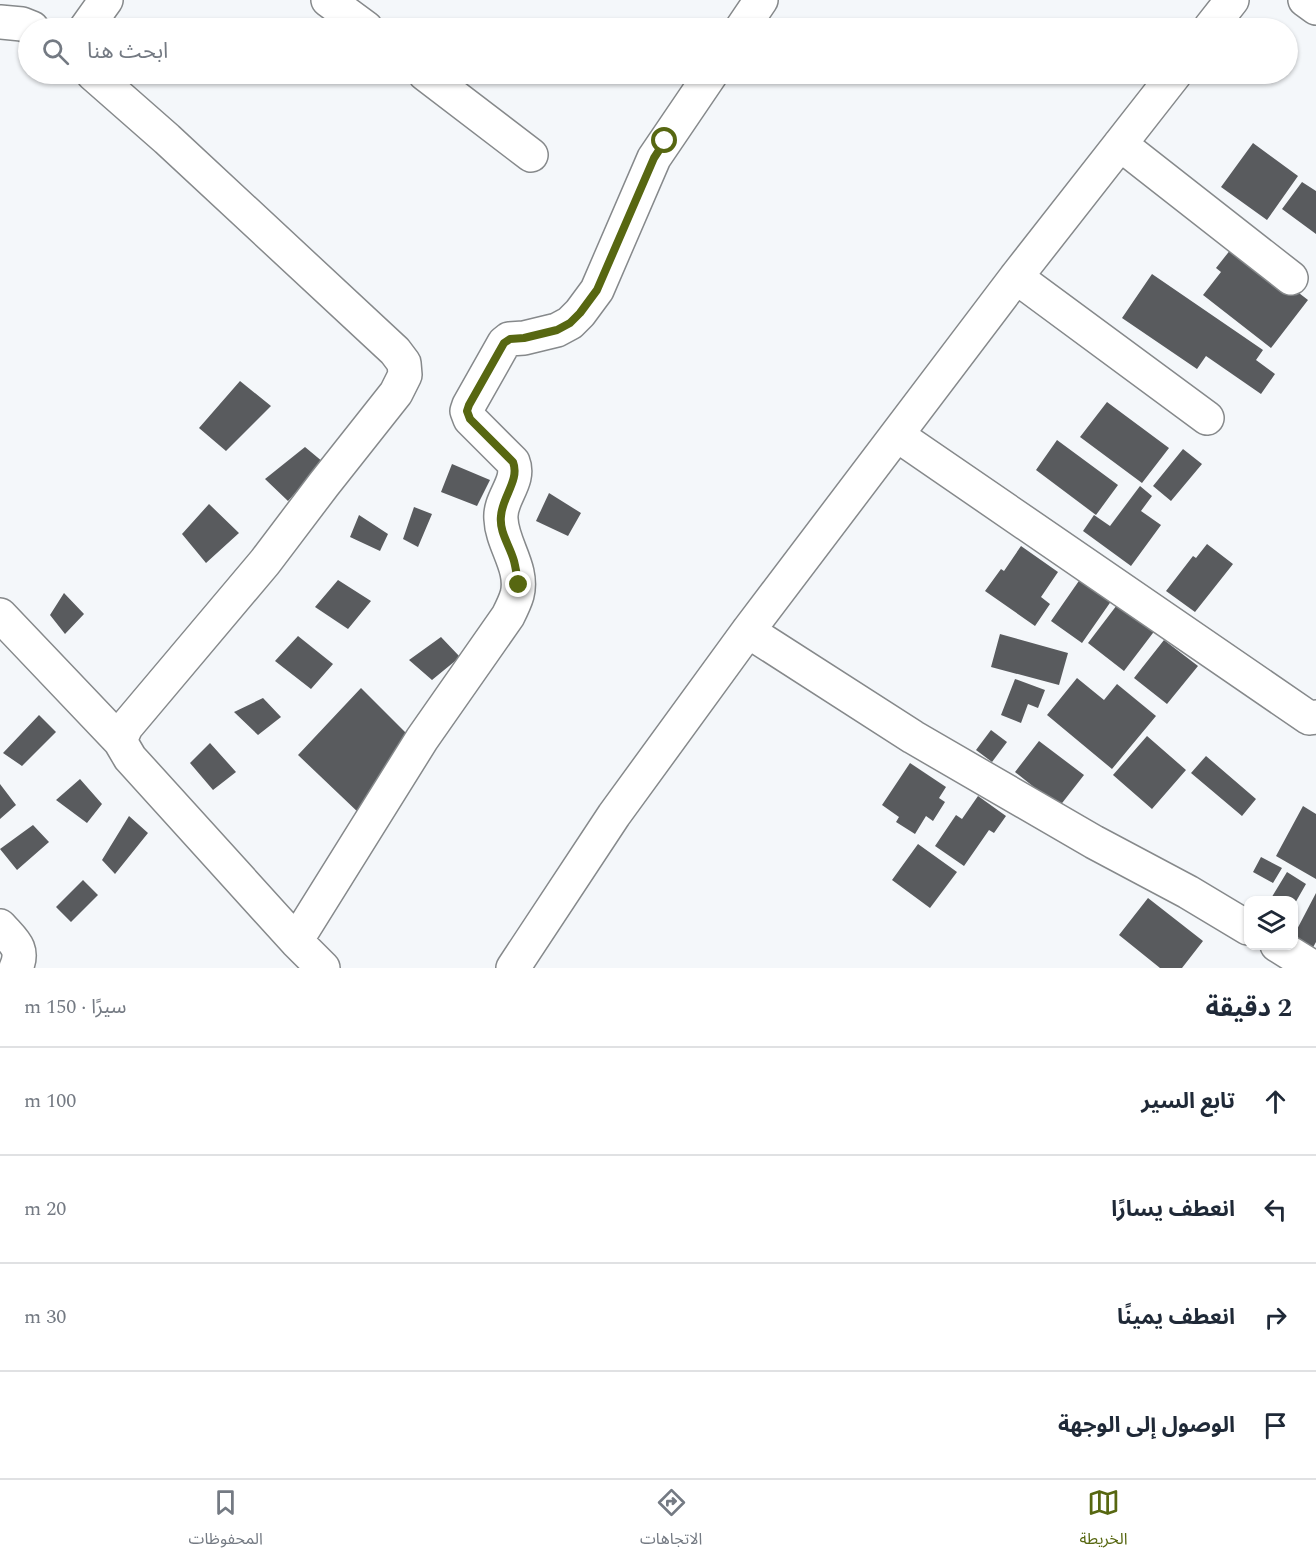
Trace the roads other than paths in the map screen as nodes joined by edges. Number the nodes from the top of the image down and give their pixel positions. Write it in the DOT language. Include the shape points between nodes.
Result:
graph roads {
  1 [pos="106,0"];
  2 [pos="328,0"];
  3 [pos="761,0"];
  4 [pos="1232,0"];
  5 [pos="1305,0"];
  6 [pos="1316,8"];
  7 [pos="93,18"];
  8 [pos="352,18"];
  9 [pos="749,18"];
  10 [pos="1217,18"];
  11 [pos="0,22"];
  12 [pos="18,24"];
  13 [pos="104,84"];
  14 [pos="437,84"];
  15 [pos="704,84"];
  16 [pos="1166,84"];
  17 [pos="1120,144"];
  18 [pos="531,154"];
  19 [pos="1016,277"];
  20 [pos="1291,278"];
  21 [pos="1207,418"];
  22 [pos="897,435"];
  23 [pos="0,615"];
  24 [pos="748,631"];
  25 [pos="1316,717"];
  26 [pos="120,741"];
  27 [pos="1244,926"];
  28 [pos="0,927"];
  29 [pos="296,941"];
  30 [pos="1285,950"];
  31 [pos="16,968"];
  32 [pos="323,968"];
  33 [pos="513,968"];
  34 [pos="1314,968"];
  1 -- 7 [label="street"];
  2 -- 8 [label="street"];
  3 -- 9 [label="street"];
  4 -- 10 [label="street"];
  5 -- 6 [label="street"];
  11 -- 12 [label="street"];
  13 -- 26 [label="street" via="395,351 404,363 405,375 396,393 265,562 126,727"];
  14 -- 18 [label="street"];
  15 -- 29 [label="street" via="654,158 597,290 570,323 504,343 469,405 470,419 515,468 500,518 514,561 517,597 508,616 422,739"];
  16 -- 17 [label="street"];
  17 -- 19 [label="street"];
  17 -- 20 [label="street"];
  19 -- 21 [label="street"];
  19 -- 22 [label="street"];
  22 -- 24 [label="street"];
  22 -- 25 [label="street" via="1309,718"];
  23 -- 26 [label="street"];
  24 -- 27 [label="street" via="913,737"];
  24 -- 33 [label="street" via="614,815"];
  26 -- 29 [label="street" via="130,759"];
  28 -- 31 [label="street" via="17,946 20,959"];
  29 -- 32 [label="street"];
  30 -- 34 [label="street"];
}
